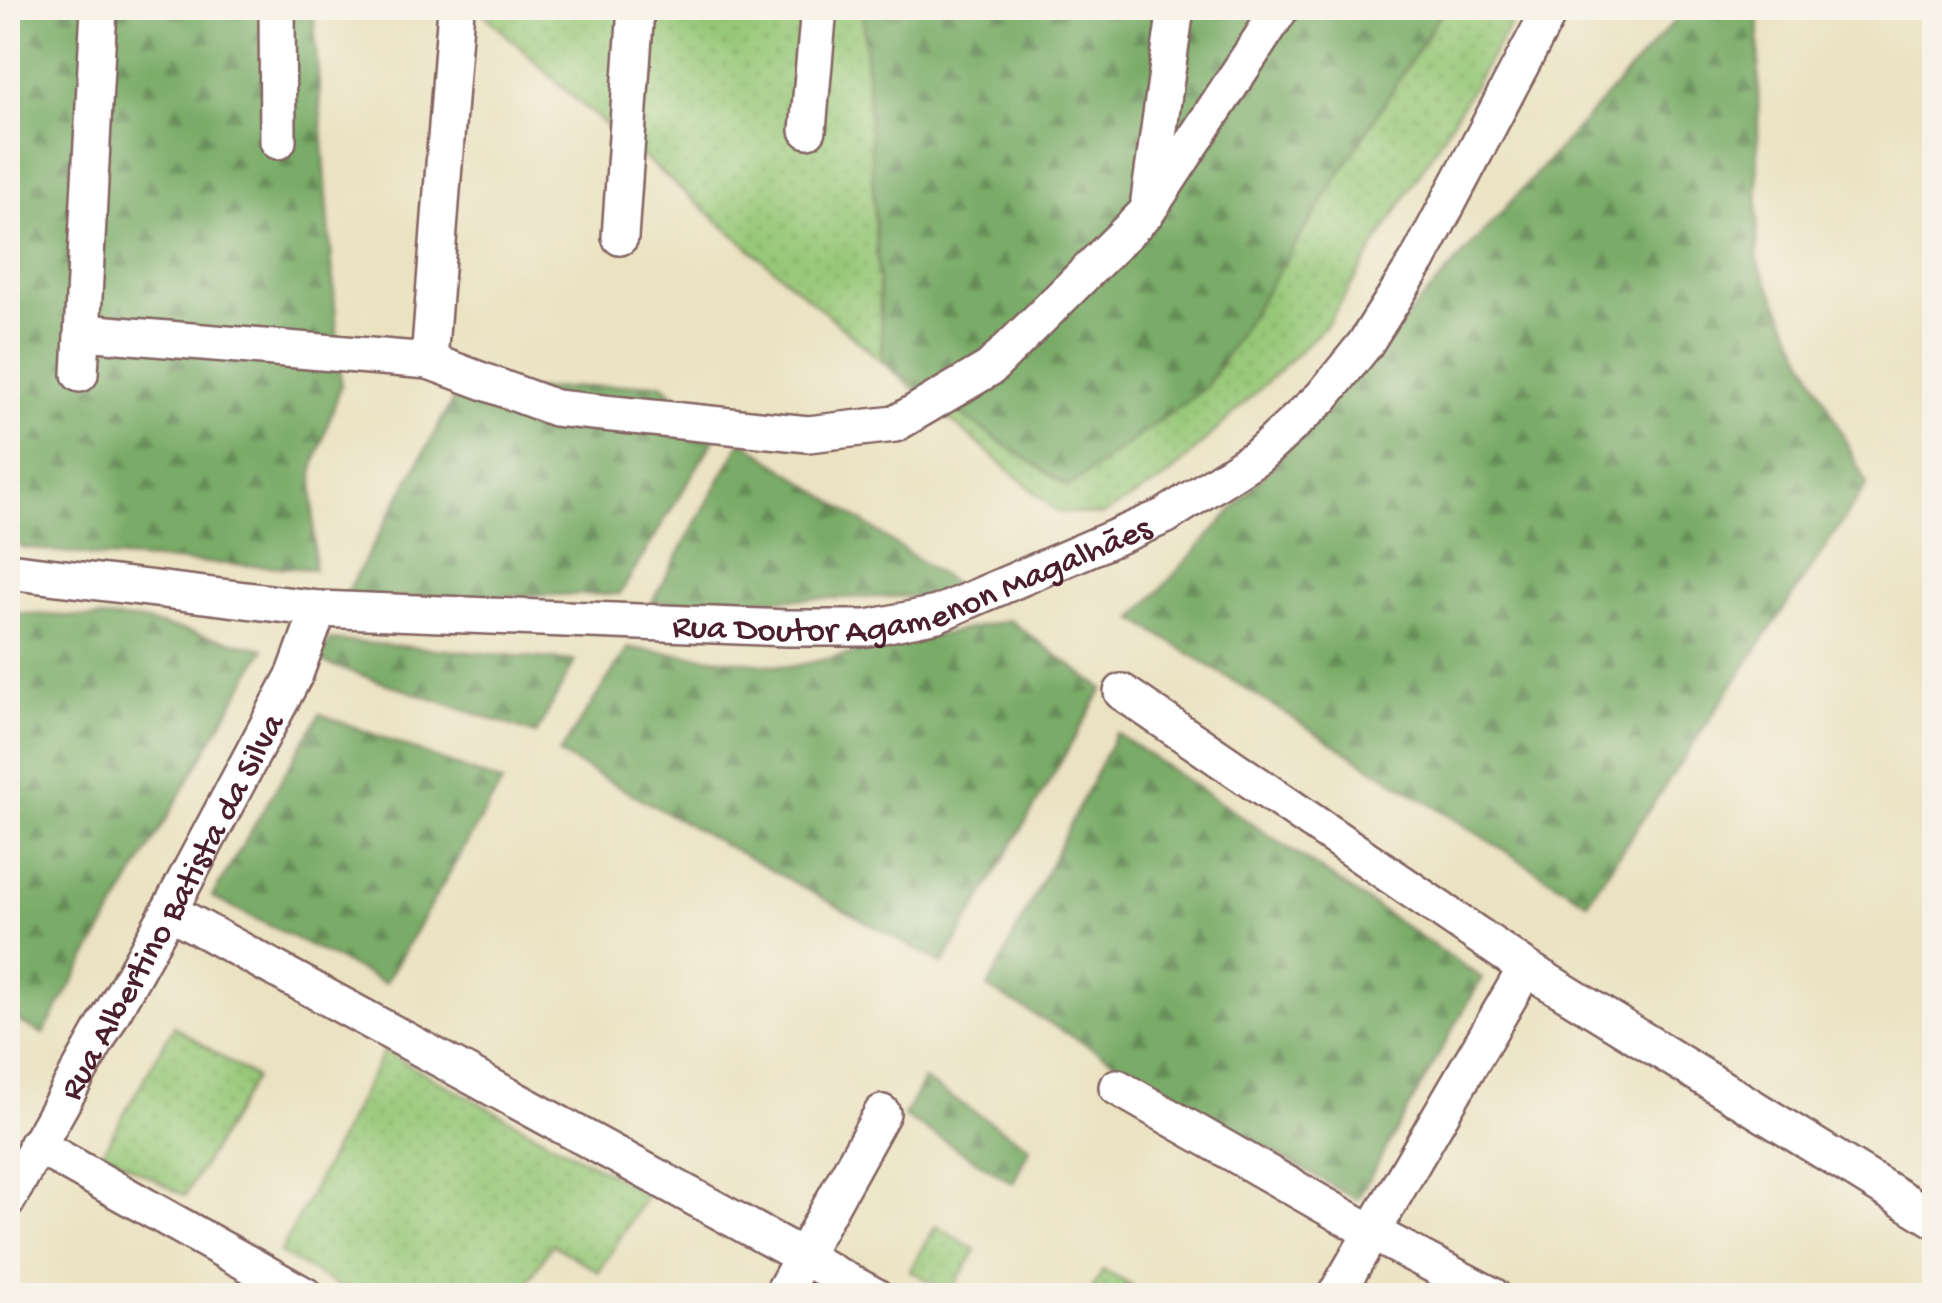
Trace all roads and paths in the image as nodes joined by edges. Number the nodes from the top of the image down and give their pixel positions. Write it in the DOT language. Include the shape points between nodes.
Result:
graph roads {
  1 [pos="99,8"];
  2 [pos="277,8"];
  3 [pos="456,8"];
  4 [pos="636,8"];
  5 [pos="819,8"];
  6 [pos="1176,8"];
  7 [pos="1281,8"];
  8 [pos="1551,8"];
  9 [pos="808,130"];
  10 [pos="278,140"];
  11 [pos="1148,212"];
  12 [pos="620,237"];
  13 [pos="84,332"];
  14 [pos="429,360"];
  15 [pos="80,374"];
  16 [pos="9,568"];
  17 [pos="319,609"];
  18 [pos="1122,692"];
  19 [pos="170,912"];
  20 [pos="1526,968"];
  21 [pos="1117,1088"];
  22 [pos="882,1113"];
  23 [pos="36,1146"];
  24 [pos="8,1198"];
  25 [pos="1934,1220"];
  26 [pos="1372,1232"];
  27 [pos="803,1254"];
  28 [pos="306,1296"];
  29 [pos="781,1296"];
  30 [pos="876,1296"];
  31 [pos="1335,1296"];
  32 [pos="1494,1296"];
  1 -- 13 [label="street"];
  2 -- 10 [label="street"];
  3 -- 14 [label="street"];
  4 -- 12 [label="street"];
  5 -- 9 [label="street"];
  6 -- 11 [label="street"];
  7 -- 11 [label="street"];
  8 -- 17 [label="street, Rua Doutor Agamenon Magalhães" via="1418,260 1365,344 1322,397 1258,456 1165,516 937,614 868,628"];
  11 -- 14 [label="street" via="990,368 895,424 808,434 555,408"];
  13 -- 14 [label="street"];
  13 -- 15 [label="street"];
  16 -- 17 [label="street, Rua Doutor Agamenon Magalhães"];
  17 -- 19 [label="street, Rua Albertino Batista da Silva" via="295,674"];
  18 -- 20 [label="street"];
  19 -- 23 [label="street, Rua Albertino Batista da Silva"];
  19 -- 27 [label="street"];
  20 -- 25 [label="street"];
  20 -- 26 [label="street"];
  21 -- 26 [label="street"];
  22 -- 27 [label="street"];
  23 -- 24 [label="street, Rua Albertino Batista da Silva"];
  23 -- 28 [label="street"];
  26 -- 31 [label="street"];
  26 -- 32 [label="street"];
  27 -- 29 [label="street"];
  27 -- 30 [label="street"];
}
